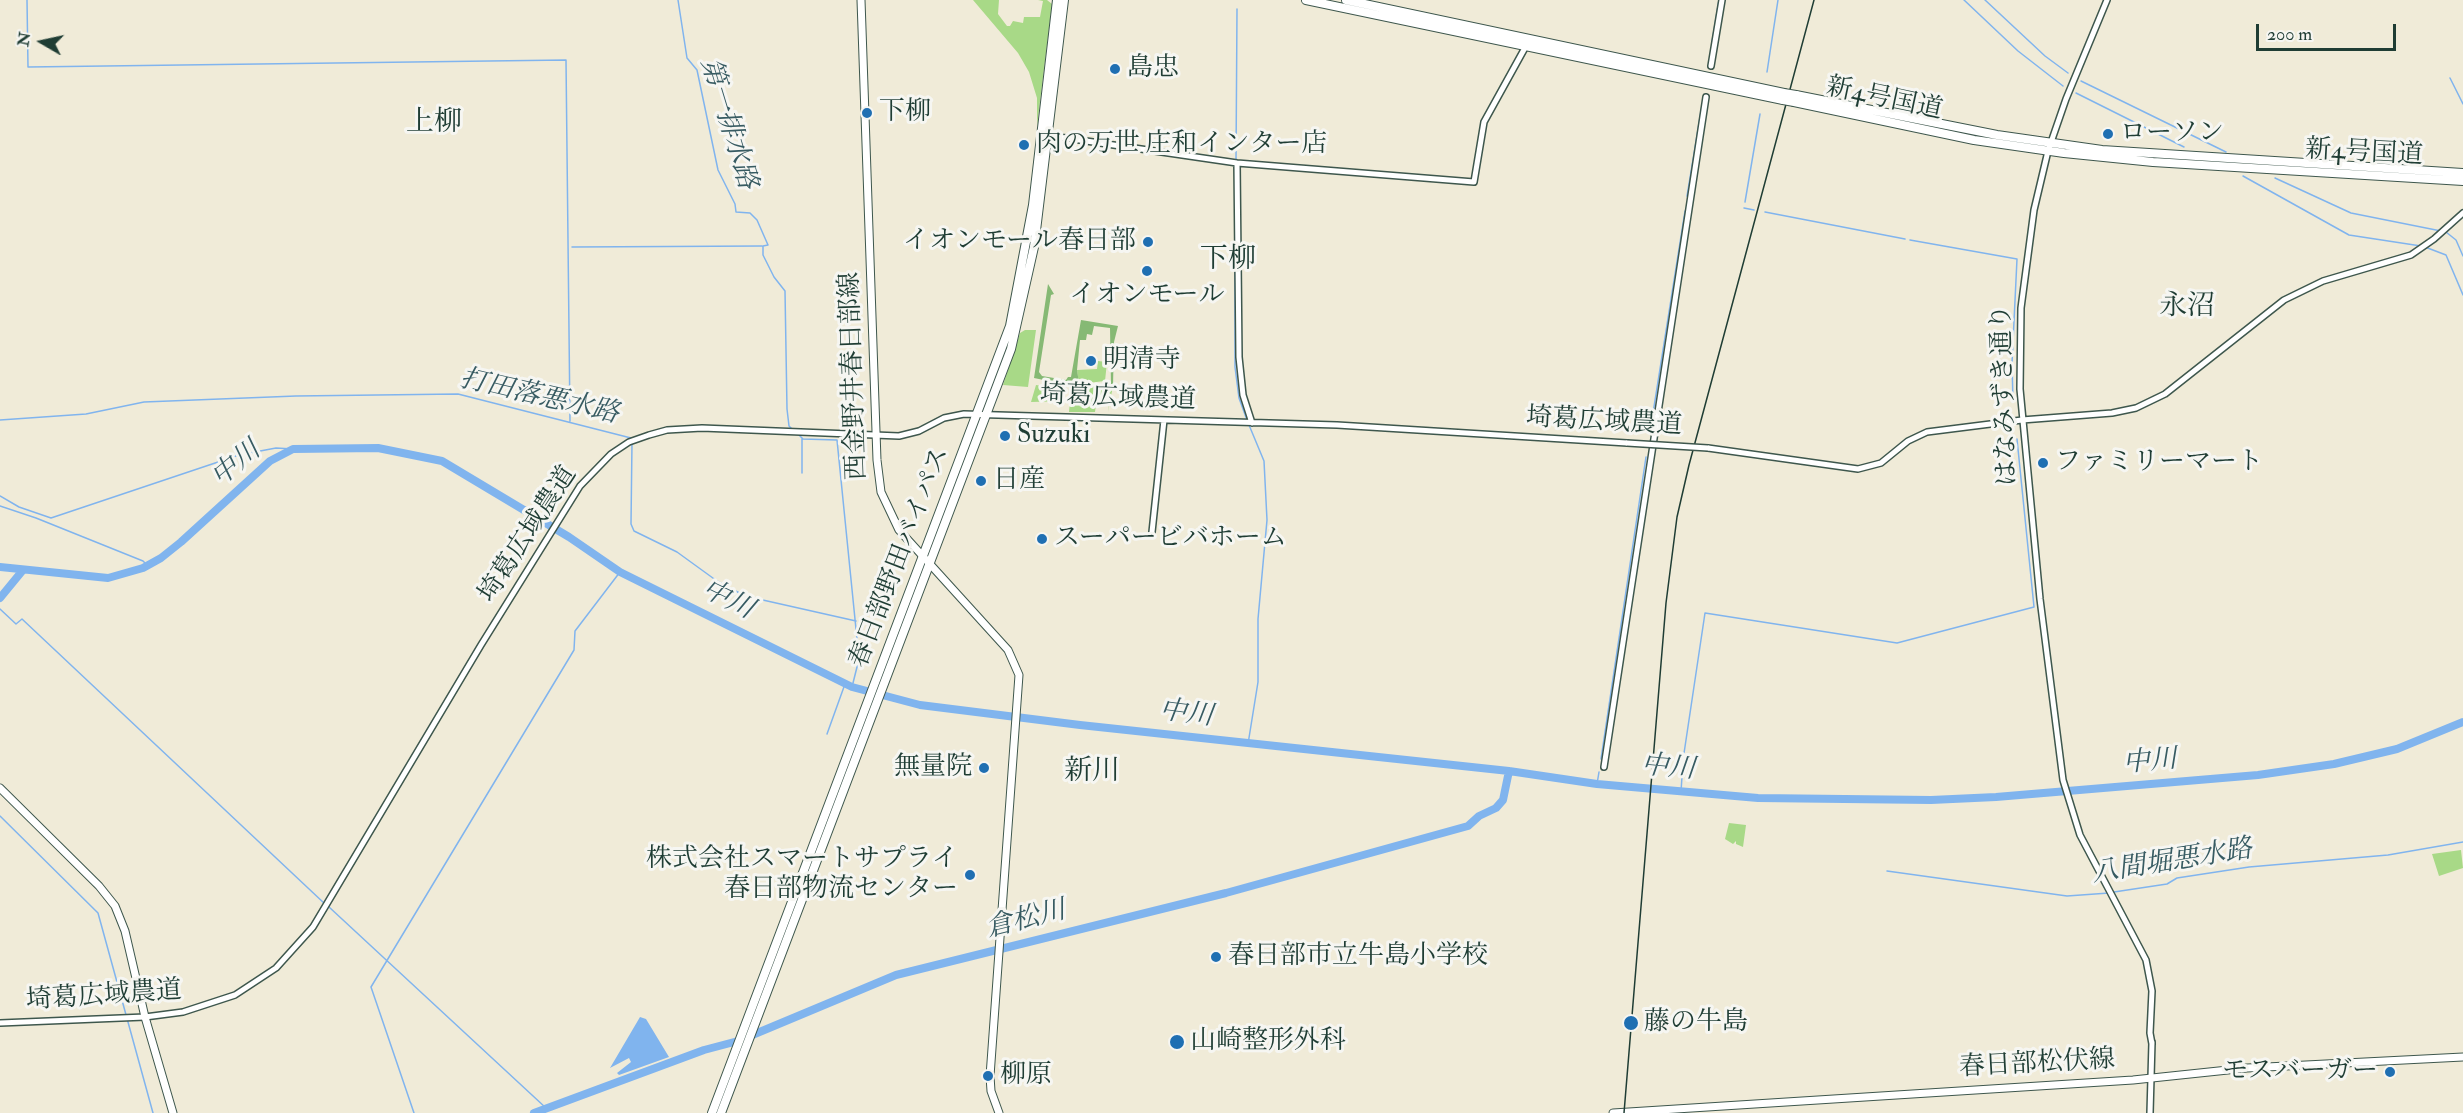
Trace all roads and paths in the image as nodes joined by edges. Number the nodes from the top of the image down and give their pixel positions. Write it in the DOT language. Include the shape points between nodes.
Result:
graph roads {
  1 [pos="861,0"];
  2 [pos="1057,0"];
  3 [pos="1064,0"];
  4 [pos="1306,0"];
  5 [pos="1346,0"];
  6 [pos="1722,0"];
  7 [pos="2107,0"];
  8 [pos="1528,43"];
  9 [pos="1711,66"];
  10 [pos="1706,98"];
  11 [pos="1045,135"];
  12 [pos="2050,147"];
  13 [pos="1237,163"];
  14 [pos="2463,173"];
  15 [pos="2463,181"];
  16 [pos="2463,213"];
  17 [pos="982,415"];
  18 [pos="1164,420"];
  19 [pos="2022,420"];
  20 [pos="1252,423"];
  21 [pos="876,436"];
  22 [pos="1152,532"];
  23 [pos="926,562"];
  24 [pos="1604,767"];
  25 [pos="0,788"];
  26 [pos="145,1017"];
  27 [pos="0,1023"];
  28 [pos="739,1054"];
  29 [pos="2463,1057"];
  30 [pos="2151,1079"];
  31 [pos="173,1113"];
  32 [pos="712,1113"];
  33 [pos="721,1113"];
  34 [pos="999,1113"];
  35 [pos="1613,1113"];
  36 [pos="2150,1113"];
  1 -- 21 [label="main road, 西金野井春日部線"];
  2 -- 11 [label="highway, 春日部野田バイパス"];
  3 -- 11 [label="highway, 春日部野田バイパス"];
  4 -- 8 [label="highway, 新4号国道"];
  5 -- 8 [label="highway, 新4号国道"];
  6 -- 9 [label="street"];
  7 -- 12 [label="street, はなみずき通り"];
  8 -- 12 [label="highway, 新4号国道, bridge" via="1974,140"];
  8 -- 13 [label="street" via="1484,122 1474,182"];
  10 -- 24 [label="street"];
  11 -- 13 [label="street"];
  11 -- 17 [label="highway, 春日部野田バイパス" via="1022,276"];
  12 -- 14 [label="highway, 新4号国道"];
  12 -- 15 [label="highway, 新4号国道" via="2153,162"];
  12 -- 19 [label="street, はなみずき通り" via="2034,210 2024,279 2019,330"];
  13 -- 20 [label="street" via="1239,357 1243,395"];
  16 -- 19 [label="street, 埼葛広域農道" via="2438,236 2406,256 2323,281 2284,300 2150,403 2112,413"];
  17 -- 18 [label="street, 埼葛広域農道"];
  17 -- 21 [label="street, 埼葛広域農道" via="950,416 906,435"];
  17 -- 23 [label="highway, 春日部野田バイパス"];
  18 -- 20 [label="street, 埼葛広域農道"];
  18 -- 22 [label="street"];
  19 -- 20 [label="street, 埼葛広域農道, bridge" via="1928,432 1908,441 1881,463 1858,470 1708,448"];
  19 -- 30 [label="street, はなみずき通り" via="2063,780 2072,814 2149,970"];
  21 -- 23 [label="main road, 西金野井春日部線" via="877,471 884,501 899,530"];
  21 -- 26 [label="street, 埼葛広域農道" via="702,428 667,430 629,442 611,454 580,486 561,515 299,946 276,968 236,995 203,1008"];
  23 -- 28 [label="highway, 春日部野田バイパス"];
  23 -- 34 [label="main road, 西金野井春日部線" via="1013,657 1019,675 990,1083"];
  25 -- 26 [label="main road" via="115,906 125,931"];
  26 -- 27 [label="street, 埼葛広域農道"];
  26 -- 31 [label="main road"];
  28 -- 32 [label="highway, 春日部野田バイパス"];
  28 -- 33 [label="highway, 春日部野田バイパス"];
  29 -- 30 [label="main road, 春日部松伏線" via="2247,1068"];
  30 -- 35 [label="main road, 春日部松伏線"];
  30 -- 36 [label="street"];
}
